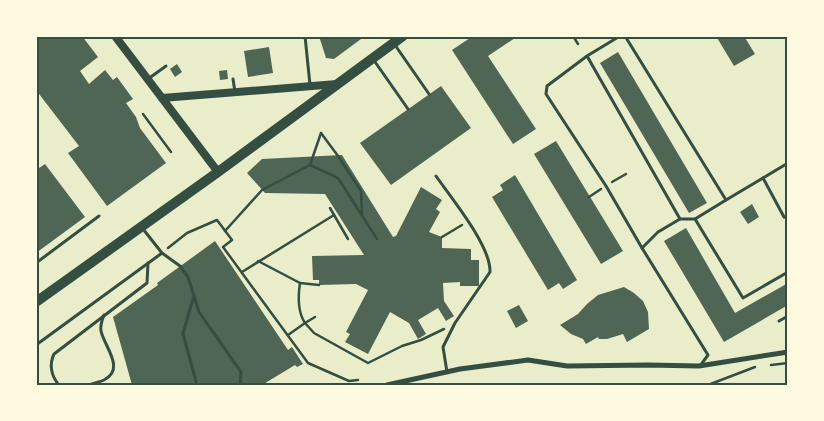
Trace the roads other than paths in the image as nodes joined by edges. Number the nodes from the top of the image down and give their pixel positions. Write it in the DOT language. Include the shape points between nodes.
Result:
graph roads {
  1 [pos="115,36"];
  2 [pos="304,36"];
  3 [pos="403,36"];
  4 [pos="620,36"];
  5 [pos="626,36"];
  6 [pos="393,43"];
  7 [pos="587,56"];
  8 [pos="372,58"];
  9 [pos="166,66"];
  10 [pos="148,79"];
  11 [pos="233,79"];
  12 [pos="339,83"];
  13 [pos="310,86"];
  14 [pos="235,92"];
  15 [pos="428,94"];
  16 [pos="162,98"];
  17 [pos="408,109"];
  18 [pos="788,163"];
  19 [pos="218,172"];
  20 [pos="436,176"];
  21 [pos="763,178"];
  22 [pos="726,200"];
  23 [pos="99,216"];
  24 [pos="788,218"];
  25 [pos="680,219"];
  26 [pos="695,219"];
  27 [pos="141,226"];
  28 [pos="642,248"];
  29 [pos="162,253"];
  30 [pos="148,263"];
  31 [pos="36,264"];
  32 [pos="788,272"];
  33 [pos="194,294"];
  34 [pos="36,302"];
  35 [pos="104,315"];
  36 [pos="788,316"];
  37 [pos="779,321"];
  38 [pos="36,345"];
  39 [pos="788,352"];
  40 [pos="699,366"];
  41 [pos="448,372"];
  42 [pos="59,385"];
  43 [pos="89,385"];
  44 [pos="197,385"];
  45 [pos="240,385"];
  46 [pos="387,385"];
  1 -- 10 [label="street"];
  2 -- 13 [label="lane"];
  3 -- 6 [label="main road"];
  4 -- 7 [label="lane"];
  5 -- 22 [label="lane"];
  6 -- 8 [label="main road"];
  6 -- 15 [label="lane"];
  7 -- 25 [label="lane"];
  7 -- 28 [label="lane" via="548,86 546,94"];
  8 -- 12 [label="main road"];
  8 -- 17 [label="lane"];
  9 -- 10 [label="lane"];
  10 -- 16 [label="street"];
  11 -- 14 [label="lane"];
  12 -- 13 [label="street"];
  12 -- 19 [label="main road"];
  13 -- 14 [label="street"];
  14 -- 16 [label="street"];
  16 -- 19 [label="street"];
  18 -- 21 [label="lane"];
  19 -- 27 [label="main road"];
  20 -- 41 [label="lane" via="487,253 490,263 490,272 455,323 443,347"];
  21 -- 22 [label="lane"];
  21 -- 24 [label="lane" via="784,217"];
  22 -- 26 [label="lane"];
  23 -- 31 [label="lane"];
  25 -- 26 [label="lane"];
  25 -- 28 [label="lane" via="658,232"];
  26 -- 32 [label="lane" via="743,298"];
  27 -- 29 [label="lane"];
  27 -- 34 [label="main road"];
  28 -- 40 [label="lane" via="708,354"];
  29 -- 30 [label="lane"];
  29 -- 33 [label="lane" via="180,266"];
  30 -- 35 [label="lane" via="147,283"];
  30 -- 38 [label="lane"];
  33 -- 44 [label="lane" via="184,334"];
  33 -- 45 [label="lane" via="199,312 241,372"];
  35 -- 42 [label="lane" via="54,354 51,368"];
  35 -- 43 [label="lane" via="102,332 114,368 110,376"];
  36 -- 37 [label="lane"];
  39 -- 40 [label="street"];
  40 -- 41 [label="street" via="567,366 528,360"];
  41 -- 46 [label="street"];
}
